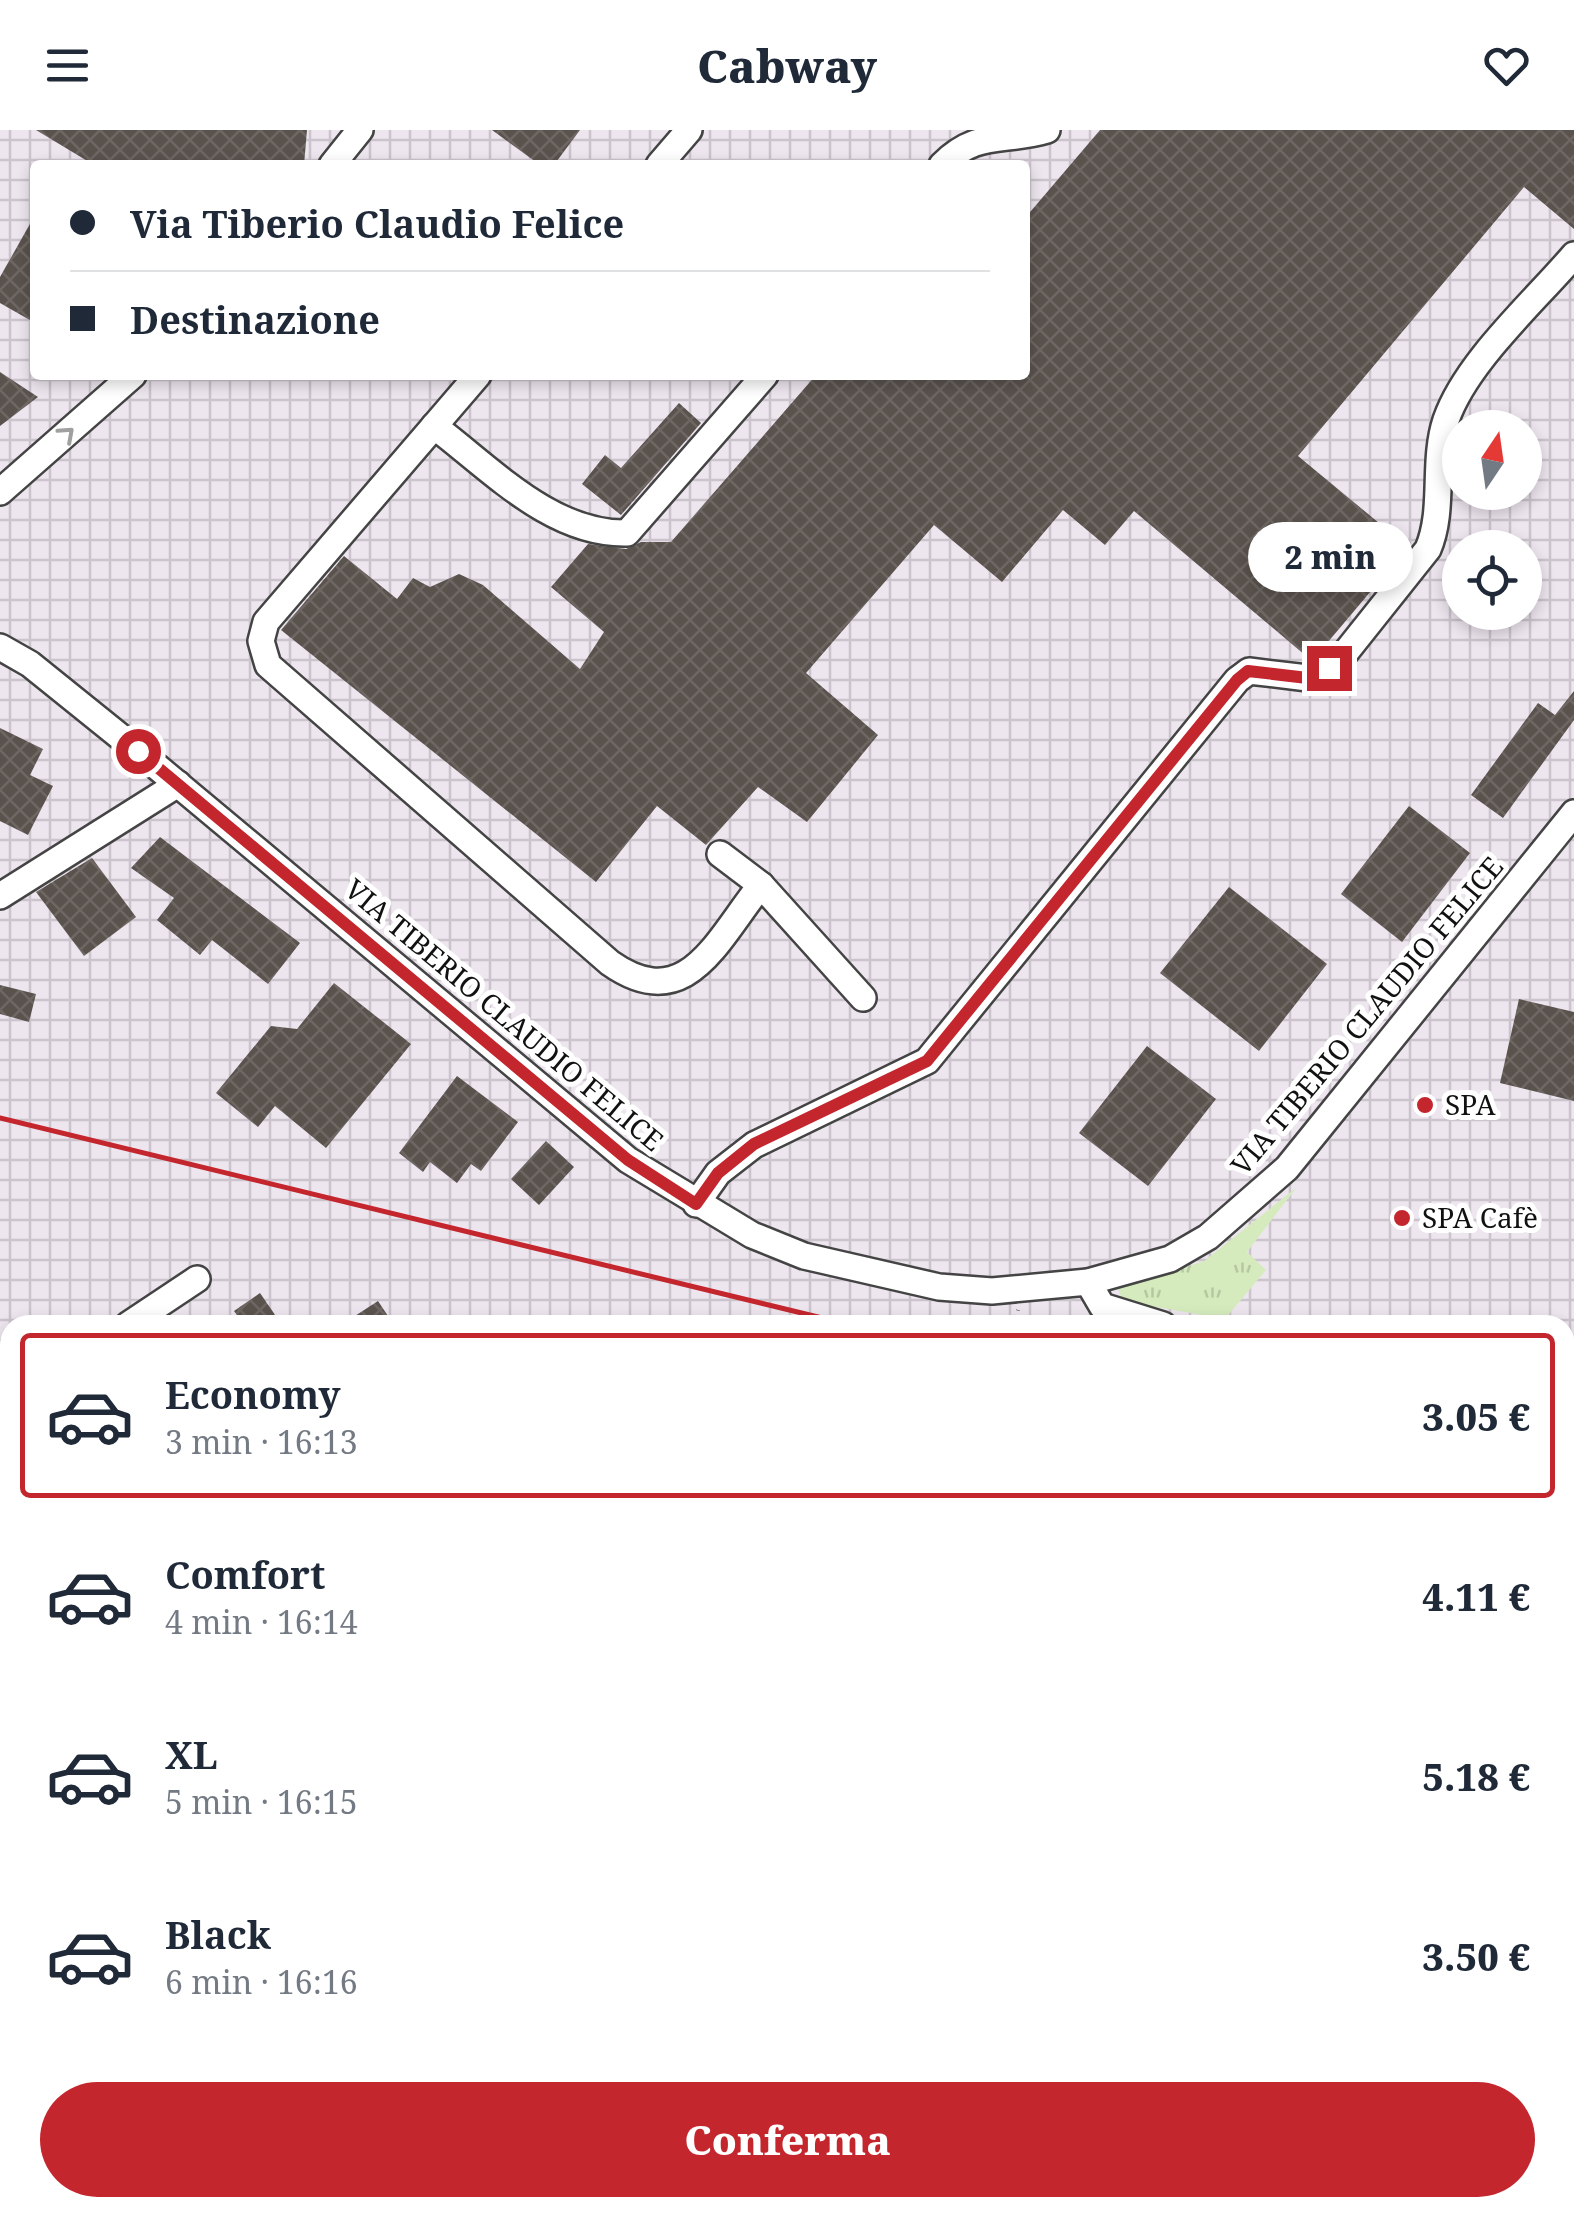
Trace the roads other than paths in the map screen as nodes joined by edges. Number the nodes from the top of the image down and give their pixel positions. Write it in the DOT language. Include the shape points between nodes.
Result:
graph roads {
  1 [pos="360,130"];
  2 [pos="689,130"];
  3 [pos="1047,130"];
  4 [pos="336,160"];
  5 [pos="663,160"];
  6 [pos="947,160"];
  7 [pos="1574,255"];
  8 [pos="127,380"];
  9 [pos="474,380"];
  10 [pos="761,380"];
  11 [pos="434,426"];
  12 [pos="0,492"];
  13 [pos="0,630"];
  14 [pos="0,647"];
  15 [pos="30,664"];
  16 [pos="178,784"];
  17 [pos="1574,813"];
  18 [pos="720,854"];
  19 [pos="761,885"];
  20 [pos="0,896"];
  21 [pos="863,998"];
  22 [pos="696,1204"];
  23 [pos="197,1279"];
  24 [pos="1088,1282"];
  25 [pos="143,1315"];
  26 [pos="1131,1315"];
  1 -- 4 [label="street"];
  2 -- 5 [label="street"];
  3 -- 6 [label="street" via="966,140"];
  7 -- 22 [label="street" via="1456,397 1440,446 1428,550 1342,658 1316,679 1248,671 1237,680 927,1061 754,1144 718,1173"];
  12 -- 8 [label="street, one-way"];
  9 -- 11 [label="street"];
  10 -- 11 [label="street" via="628,533 593,531 542,508"];
  11 -- 19 [label="street" via="266,622 261,641 268,665 610,963 640,981 666,984 690,973"];
  13 -- 15 [label="street"];
  14 -- 15 [label="street"];
  15 -- 16 [label="street, VIA TIBERIO CLAUDIO FELICE"];
  16 -- 20 [label="street"];
  16 -- 22 [label="street, VIA TIBERIO CLAUDIO FELICE" via="628,1160"];
  17 -- 24 [label="street, VIA TIBERIO CLAUDIO FELICE" via="1287,1168 1237,1214 1170,1259"];
  18 -- 19 [label="street"];
  19 -- 21 [label="street"];
  22 -- 24 [label="street, VIA TIBERIO CLAUDIO FELICE" via="804,1256 875,1275 992,1291"];
  23 -- 25 [label="street"];
  24 -- 26 [label="street" via="1102,1306"];
}
